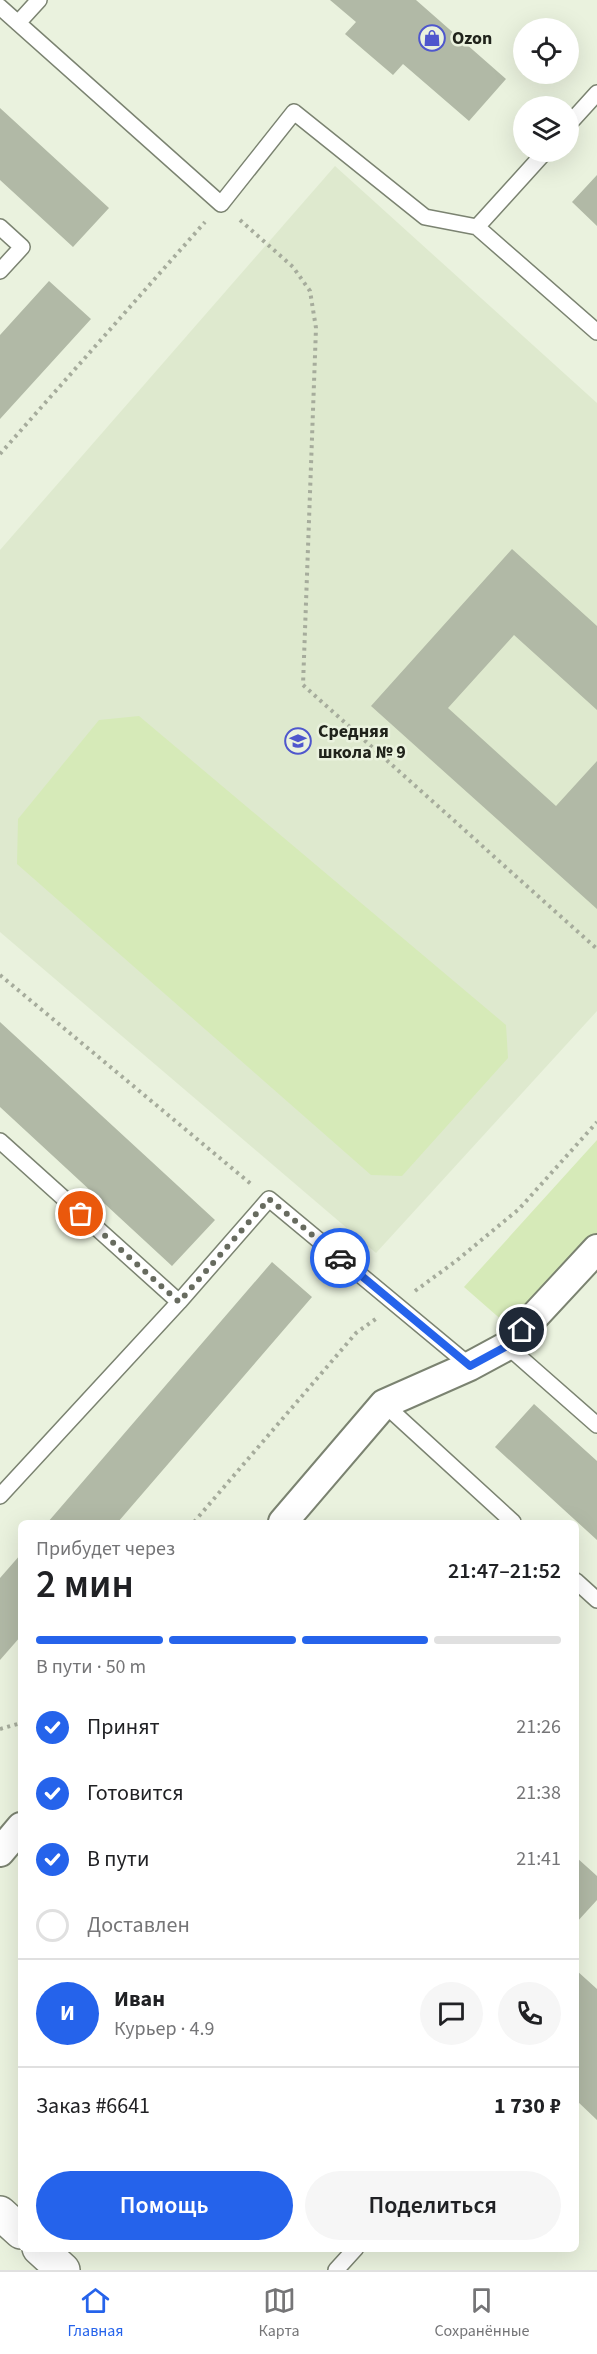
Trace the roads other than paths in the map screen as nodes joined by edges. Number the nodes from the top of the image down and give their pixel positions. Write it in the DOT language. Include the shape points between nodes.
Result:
graph roads {
  1 [pos="39,0"];
  2 [pos="0,7"];
  3 [pos="18,23"];
  4 [pos="597,93"];
  5 [pos="579,113"];
  6 [pos="536,162"];
  7 [pos="0,227"];
  8 [pos="477,227"];
  9 [pos="0,271"];
  10 [pos="597,332"];
  11 [pos="0,1141"];
  12 [pos="597,1250"];
  13 [pos="179,1302"];
  14 [pos="507,1346"];
  15 [pos="470,1366"];
  16 [pos="384,1404"];
  17 [pos="597,1425"];
  18 [pos="0,1496"];
  19 [pos="285,1520"];
  20 [pos="511,1520"];
  21 [pos="579,1584"];
  22 [pos="597,1600"];
  23 [pos="18,1831"];
  24 [pos="0,1852"];
  25 [pos="0,2213"];
  26 [pos="18,2229"];
  27 [pos="43,2252"];
  28 [pos="352,2252"];
  29 [pos="63,2270"];
  30 [pos="336,2270"];
  1 -- 3 [label="lane"];
  2 -- 3 [label="lane"];
  3 -- 8 [label="lane" via="221,204 294,112 425,217"];
  4 -- 5 [label="lane"];
  6 -- 8 [label="lane"];
  7 -- 9 [label="lane" via="22,247"];
  8 -- 10 [label="lane"];
  11 -- 13 [label="lane"];
  12 -- 14 [label="street"];
  13 -- 15 [label="lane" via="269,1199"];
  13 -- 18 [label="lane"];
  14 -- 15 [label="street"];
  14 -- 17 [label="lane"];
  15 -- 16 [label="street"];
  16 -- 19 [label="street"];
  16 -- 20 [label="lane"];
  21 -- 22 [label="lane"];
  23 -- 24 [label="street"];
  25 -- 26 [label="street"];
  27 -- 29 [label="street"];
  28 -- 30 [label="lane"];
}
